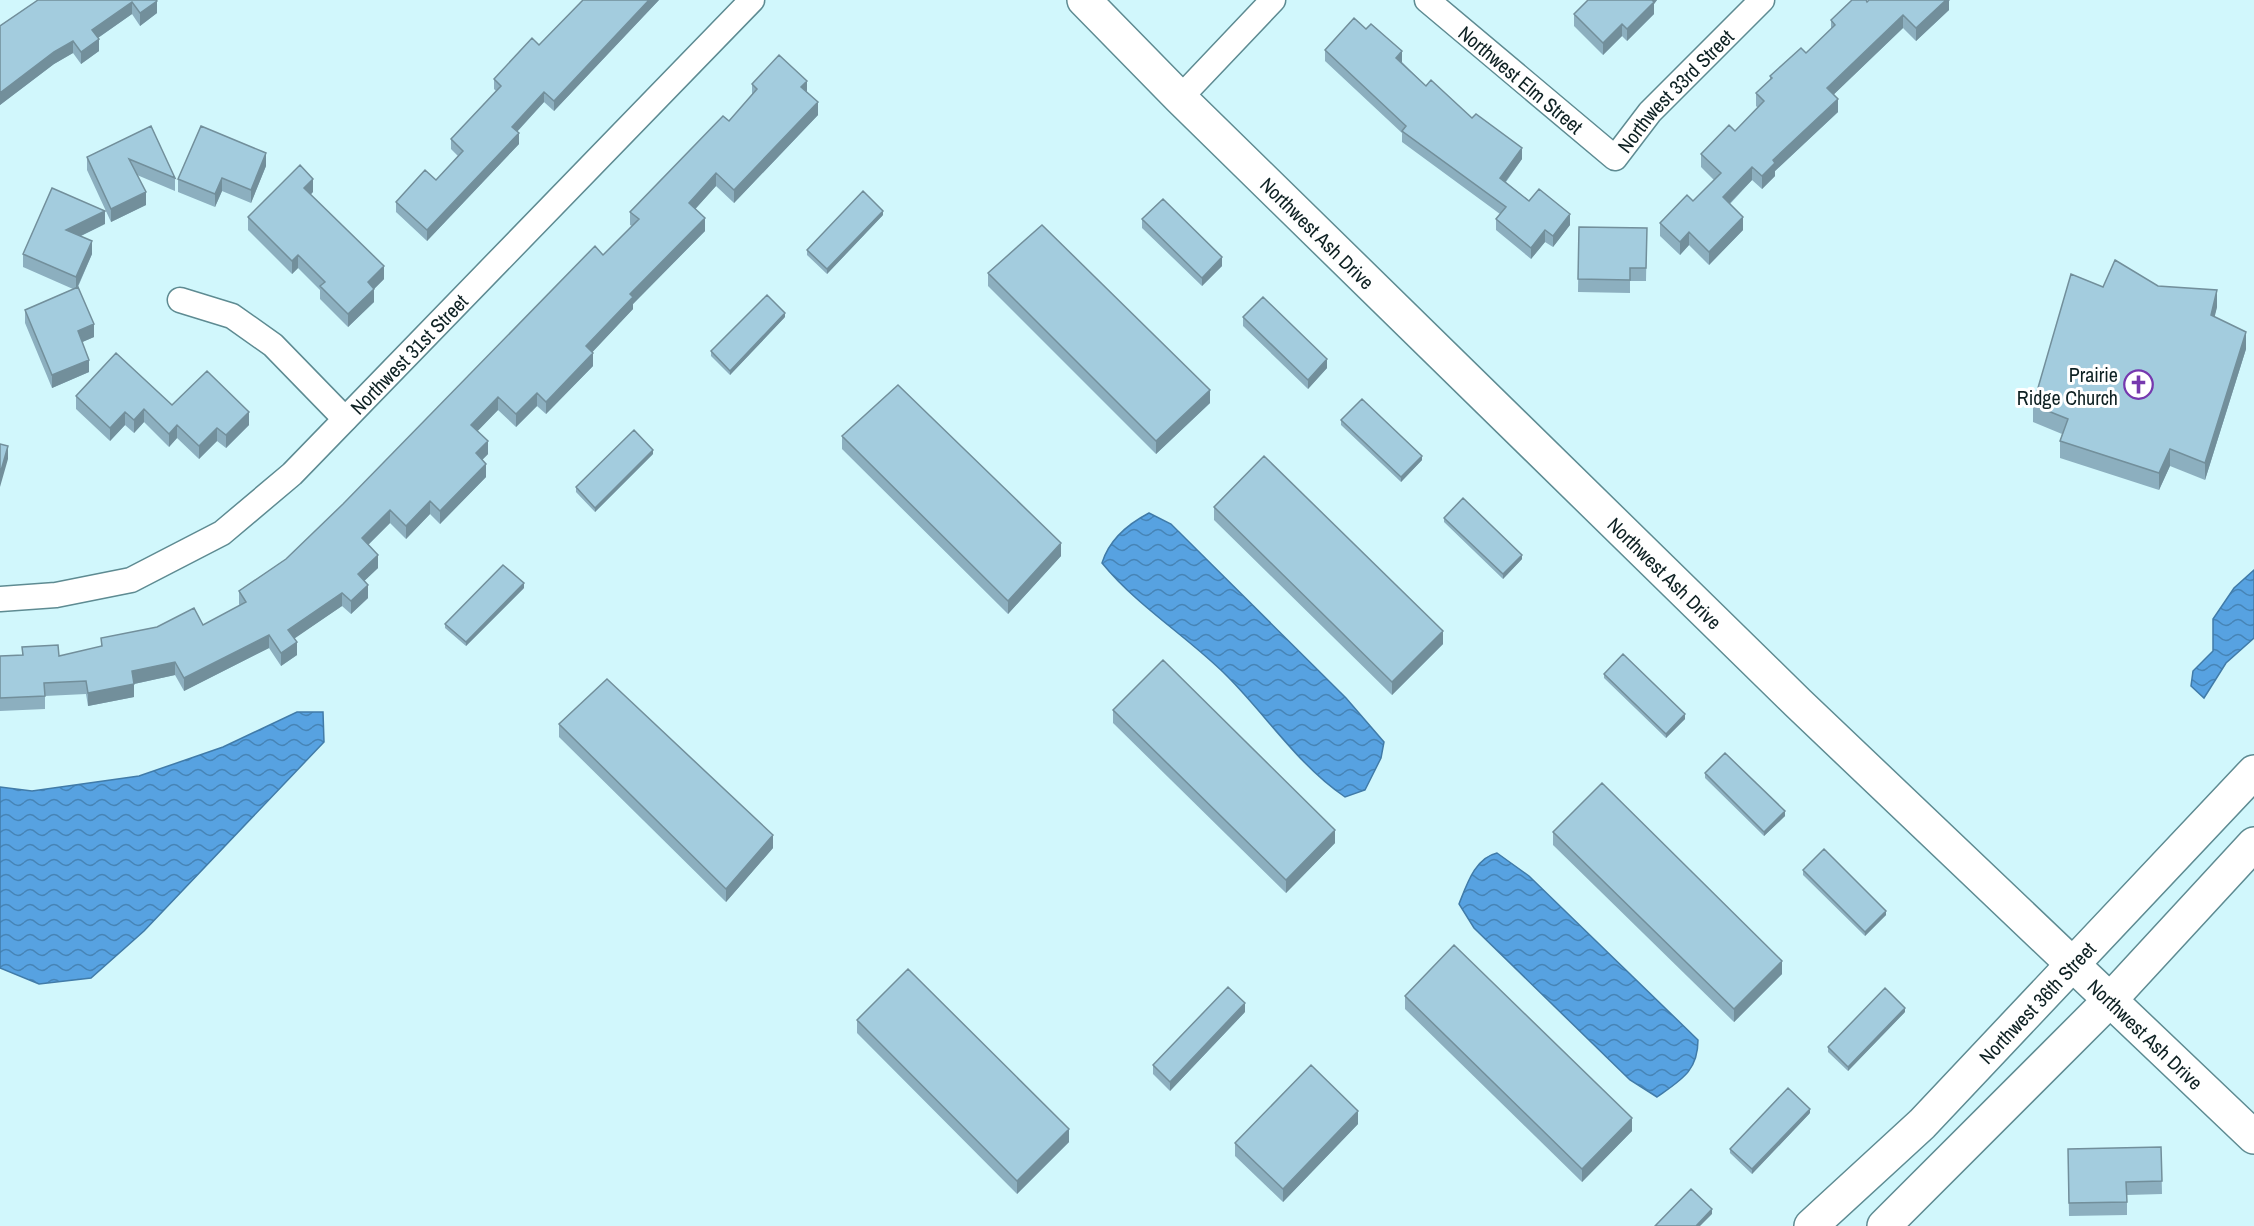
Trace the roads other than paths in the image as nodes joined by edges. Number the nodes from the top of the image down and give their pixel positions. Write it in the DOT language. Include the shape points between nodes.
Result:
graph roads {
  1 [pos="752,0"];
  2 [pos="1084,0"];
  3 [pos="1273,0"];
  4 [pos="1427,0"];
  5 [pos="1762,0"];
  6 [pos="1180,98"];
  7 [pos="1615,158"];
  8 [pos="180,300"];
  9 [pos="345,419"];
  10 [pos="0,599"];
  11 [pos="2254,772"];
  12 [pos="2254,844"];
  13 [pos="2073,965"];
  14 [pos="2110,1000"];
  15 [pos="2254,1137"];
  16 [pos="1811,1226"];
  17 [pos="1884,1226"];
  1 -- 9 [label="street, Northwest 31st Street"];
  2 -- 6 [label="street, Northwest Ash Drive"];
  3 -- 6 [label="street"];
  4 -- 7 [label="street, Northwest Elm Street"];
  5 -- 7 [label="street, Northwest 33rd Street" via="1658,104"];
  6 -- 13 [label="street, Northwest Ash Drive" via="1798,703"];
  8 -- 9 [label="street" via="232,316 273,345"];
  9 -- 10 [label="street, Northwest 31st Street" via="292,474 222,533 131,580 56,595"];
  11 -- 13 [label="street, Northwest 36th Street"];
  12 -- 14 [label="street"];
  13 -- 14 [label="street, Northwest Ash Drive"];
  13 -- 16 [label="street, Northwest 36th Street" via="1922,1124"];
  14 -- 15 [label="street, Northwest Ash Drive"];
  14 -- 17 [label="street"];
}
